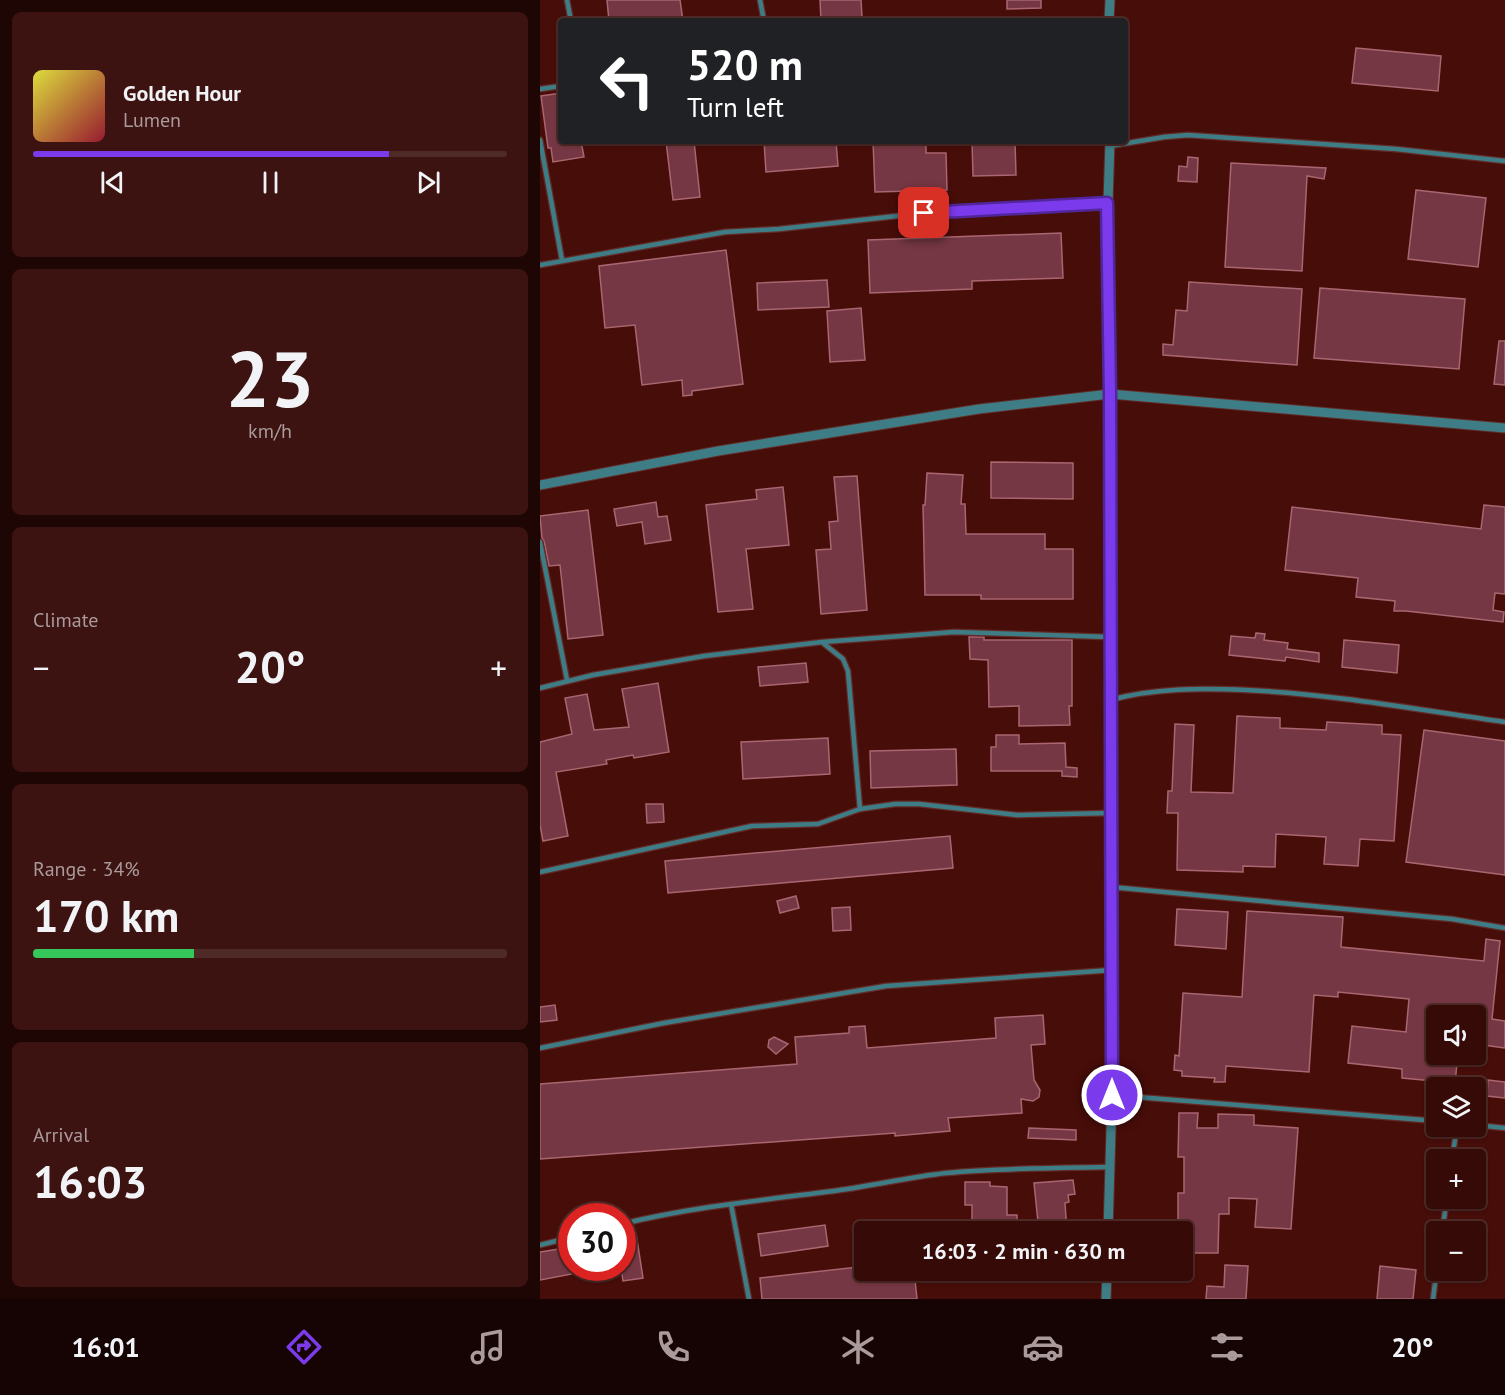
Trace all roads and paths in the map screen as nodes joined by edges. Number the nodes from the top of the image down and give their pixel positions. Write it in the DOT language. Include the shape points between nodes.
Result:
graph roads {
  1 [pos="567,0"];
  2 [pos="760,0"];
  3 [pos="1110,0"];
  4 [pos="570,18"];
  5 [pos="763,18"];
  6 [pos="1109,18"];
  7 [pos="558,86"];
  8 [pos="540,89"];
  9 [pos="540,140"];
  10 [pos="1128,141"];
  11 [pos="1110,144"];
  12 [pos="1505,161"];
  13 [pos="1107,203"];
  14 [pos="562,260"];
  15 [pos="540,265"];
  16 [pos="1110,394"];
  17 [pos="1505,429"];
  18 [pos="540,485"];
  19 [pos="540,542"];
  20 [pos="1110,637"];
  21 [pos="822,642"];
  22 [pos="567,680"];
  23 [pos="540,688"];
  24 [pos="1110,700"];
  25 [pos="1505,722"];
  26 [pos="860,808"];
  27 [pos="1111,813"];
  28 [pos="540,872"];
  29 [pos="1110,887"];
  30 [pos="1505,928"];
  31 [pos="1112,970"];
  32 [pos="540,1048"];
  33 [pos="1112,1095"];
  34 [pos="1426,1119"];
  35 [pos="1486,1126"];
  36 [pos="1505,1128"];
  37 [pos="1111,1167"];
  38 [pos="731,1204"];
  39 [pos="636,1221"];
  40 [pos="1109,1221"];
  41 [pos="558,1240"];
  42 [pos="540,1245"];
  43 [pos="1107,1281"];
  44 [pos="1435,1281"];
  45 [pos="749,1299"];
  46 [pos="1106,1299"];
  47 [pos="1433,1299"];
  1 -- 4 [label="lane"];
  2 -- 5 [label="lane"];
  3 -- 6 [label="street"];
  7 -- 8 [label="lane"];
  9 -- 14 [label="lane"];
  10 -- 12 [label="lane" via="1188,135 1396,149"];
  11 -- 13 [label="street"];
  13 -- 14 [label="lane" via="924,213 725,232"];
  13 -- 16 [label="street"];
  14 -- 15 [label="lane"];
  16 -- 17 [label="street"];
  16 -- 18 [label="street" via="979,408"];
  16 -- 20 [label="street"];
  19 -- 22 [label="lane"];
  20 -- 21 [label="lane" via="954,632"];
  20 -- 24 [label="street"];
  21 -- 22 [label="lane" via="704,656"];
  21 -- 26 [label="lane" via="843,659 848,671"];
  22 -- 23 [label="lane"];
  24 -- 25 [label="lane" via="1138,692 1198,688 1299,692"];
  24 -- 27 [label="street"];
  26 -- 27 [label="lane" via="919,804 1017,815"];
  26 -- 28 [label="lane" via="818,824 752,826"];
  27 -- 29 [label="street"];
  29 -- 30 [label="lane" via="1452,919"];
  29 -- 31 [label="street"];
  31 -- 32 [label="lane" via="885,986"];
  31 -- 33 [label="street"];
  33 -- 34 [label="lane"];
  33 -- 37 [label="street"];
  35 -- 36 [label="lane"];
  37 -- 38 [label="lane" via="949,1173"];
  37 -- 40 [label="street"];
  38 -- 39 [label="lane"];
  38 -- 45 [label="lane"];
  41 -- 42 [label="lane"];
  43 -- 46 [label="street"];
  44 -- 47 [label="lane"];
}
